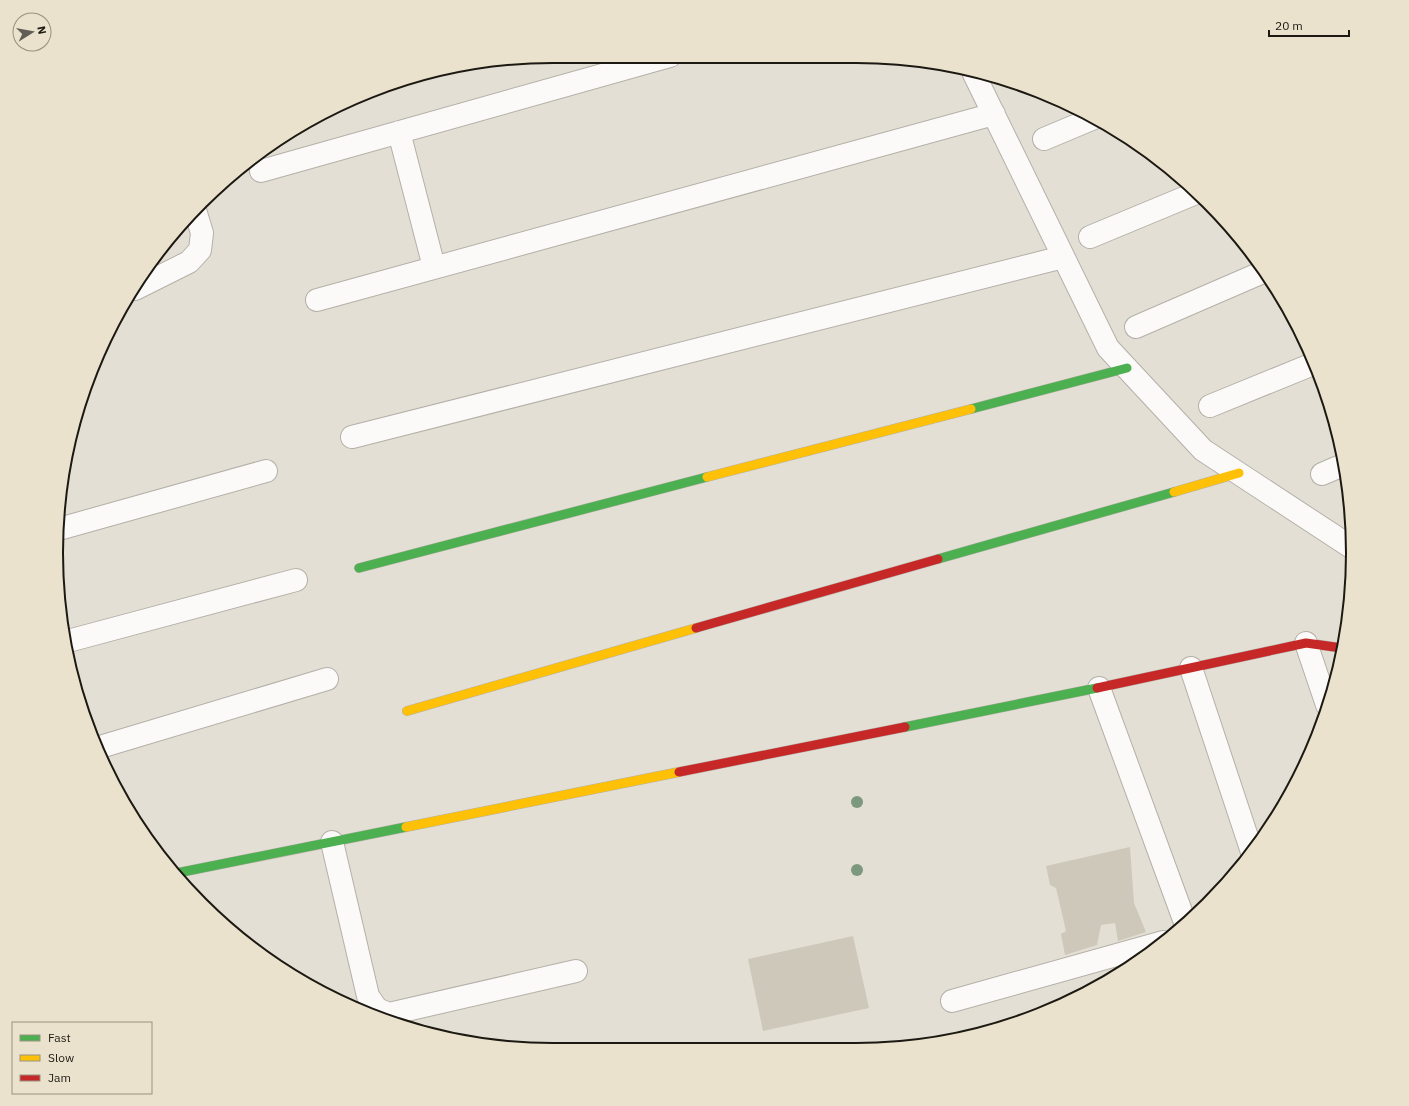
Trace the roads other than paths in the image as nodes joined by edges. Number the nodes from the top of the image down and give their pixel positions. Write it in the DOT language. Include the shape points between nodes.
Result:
graph roads {
  1 [pos="645,63"];
  2 [pos="976,78"];
  3 [pos="994,114"];
  4 [pos="1086,121"];
  5 [pos="399,132"];
  6 [pos="1044,139"];
  7 [pos="260,171"];
  8 [pos="1190,196"];
  9 [pos="197,217"];
  10 [pos="1090,237"];
  11 [pos="1063,257"];
  12 [pos="434,267"];
  13 [pos="1258,274"];
  14 [pos="144,284"];
  15 [pos="317,300"];
  16 [pos="1136,327"];
  17 [pos="1309,366"];
  18 [pos="1127,368"];
  19 [pos="1210,406"];
  20 [pos="352,437"];
  21 [pos="1339,467"];
  22 [pos="266,471"];
  23 [pos="1239,473"];
  24 [pos="1322,474"];
  25 [pos="64,528"];
  26 [pos="1346,544"];
  27 [pos="359,568"];
  28 [pos="296,580"];
  29 [pos="71,640"];
  30 [pos="1306,643"];
  31 [pos="1337,647"];
  32 [pos="1191,668"];
  33 [pos="327,679"];
  34 [pos="1099,688"];
  35 [pos="1324,697"];
  36 [pos="407,711"];
  37 [pos="103,746"];
  38 [pos="332,842"];
  39 [pos="1250,844"];
  40 [pos="182,872"];
  41 [pos="1183,917"];
  42 [pos="1148,946"];
  43 [pos="576,971"];
  44 [pos="952,1001"];
  1 -- 5 [label="street"];
  2 -- 3 [label="street"];
  3 -- 11 [label="street"];
  3 -- 12 [label="street"];
  4 -- 6 [label="street"];
  5 -- 7 [label="street"];
  5 -- 12 [label="street"];
  8 -- 10 [label="street"];
  9 -- 14 [label="street" via="202,233 200,250 189,262"];
  11 -- 18 [label="street" via="1108,348"];
  11 -- 20 [label="street"];
  12 -- 15 [label="street"];
  13 -- 16 [label="street"];
  17 -- 19 [label="street"];
  18 -- 23 [label="street" via="1203,450"];
  18 -- 27 [label="street"];
  21 -- 24 [label="street"];
  22 -- 25 [label="street"];
  23 -- 26 [label="street"];
  23 -- 36 [label="street"];
  28 -- 29 [label="street"];
  30 -- 31 [label="street"];
  30 -- 32 [label="street"];
  30 -- 35 [label="street"];
  32 -- 34 [label="street"];
  32 -- 39 [label="street"];
  33 -- 37 [label="street"];
  34 -- 38 [label="street"];
  34 -- 41 [label="street"];
  38 -- 40 [label="street"];
  38 -- 43 [label="street" via="368,996 377,1009 389,1014"];
  42 -- 44 [label="street"];
}
